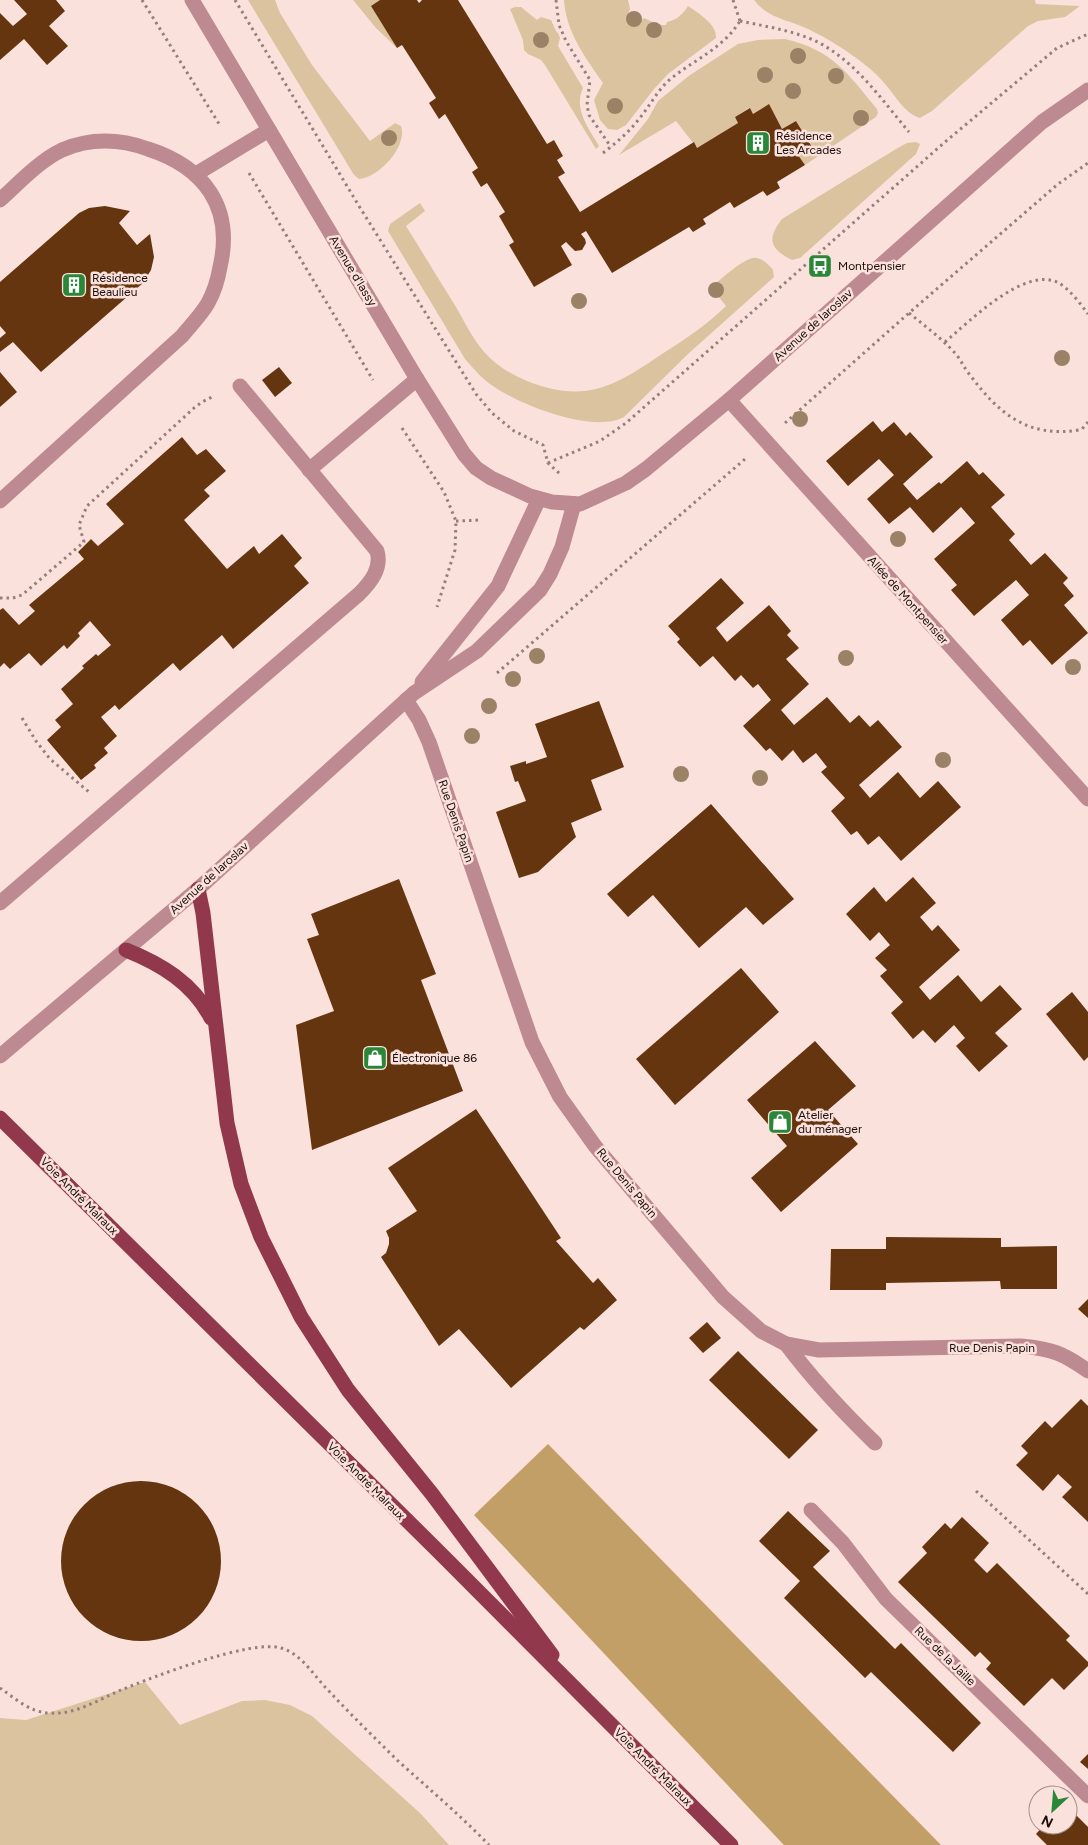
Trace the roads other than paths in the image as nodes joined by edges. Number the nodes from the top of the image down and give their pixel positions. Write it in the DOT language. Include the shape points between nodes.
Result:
graph roads {
  1 [pos="192,0"];
  2 [pos="1088,90"];
  3 [pos="269,130"];
  4 [pos="196,174"];
  5 [pos="0,200"];
  6 [pos="417,378"];
  7 [pos="240,386"];
  8 [pos="729,400"];
  9 [pos="309,470"];
  10 [pos="0,501"];
  11 [pos="545,501"];
  12 [pos="574,504"];
  13 [pos="410,696"];
  14 [pos="1088,799"];
  15 [pos="198,889"];
  16 [pos="0,903"];
  17 [pos="126,950"];
  18 [pos="215,1026"];
  19 [pos="0,1056"];
  20 [pos="0,1118"];
  21 [pos="786,1344"];
  22 [pos="1088,1371"];
  23 [pos="875,1443"];
  24 [pos="810,1510"];
  25 [pos="584,1698"];
  26 [pos="1088,1796"];
  27 [pos="731,1845"];
  1 -- 3 [label="street, Avenue d'Iassy"];
  2 -- 8 [label="street, Avenue de Iaroslav" via="1042,122"];
  3 -- 4 [label="street"];
  3 -- 6 [label="street, Avenue d'Iassy"];
  4 -- 5 [label="street" via="142,147 97,141 63,150 47,159"];
  4 -- 10 [label="street" via="217,204 224,229 223,256 208,304 182,336"];
  6 -- 9 [label="street"];
  6 -- 11 [label="street, Avenue d'Iassy" via="476,468 504,486"];
  7 -- 9 [label="street"];
  8 -- 12 [label="street, Avenue de Iaroslav" via="626,483"];
  8 -- 14 [label="street, Allée de Montpensier"];
  9 -- 16 [label="street" via="377,551 379,558 372,579 359,594"];
  11 -- 12 [label="street, Avenue de Iaroslav"];
  11 -- 13 [label="street, Avenue de Iaroslav" via="498,586"];
  12 -- 13 [label="street, Avenue de Iaroslav" via="558,558 540,590 477,651"];
  13 -- 15 [label="street, Avenue de Iaroslav"];
  13 -- 21 [label="street, Rue Denis Papin" via="429,742 532,1042 560,1097 595,1146 724,1297 761,1331"];
  15 -- 17 [label="street, Avenue de Iaroslav"];
  15 -- 18 [label="main road"];
  17 -- 18 [label="main road" via="161,966 181,981 206,1007"];
  17 -- 19 [label="street, Avenue de Iaroslav"];
  18 -- 25 [label="main road" via="227,1123 241,1184 261,1237 301,1317 348,1390 432,1494"];
  20 -- 25 [label="main road, Voie André Malraux"];
  21 -- 22 [label="street, Rue Denis Papin" via="819,1350 1021,1346 1048,1349 1072,1359"];
  21 -- 23 [label="street" via="806,1372"];
  24 -- 26 [label="street, Rue de la Jaille" via="843,1542 886,1598"];
  25 -- 27 [label="main road, Voie André Malraux"];
}
